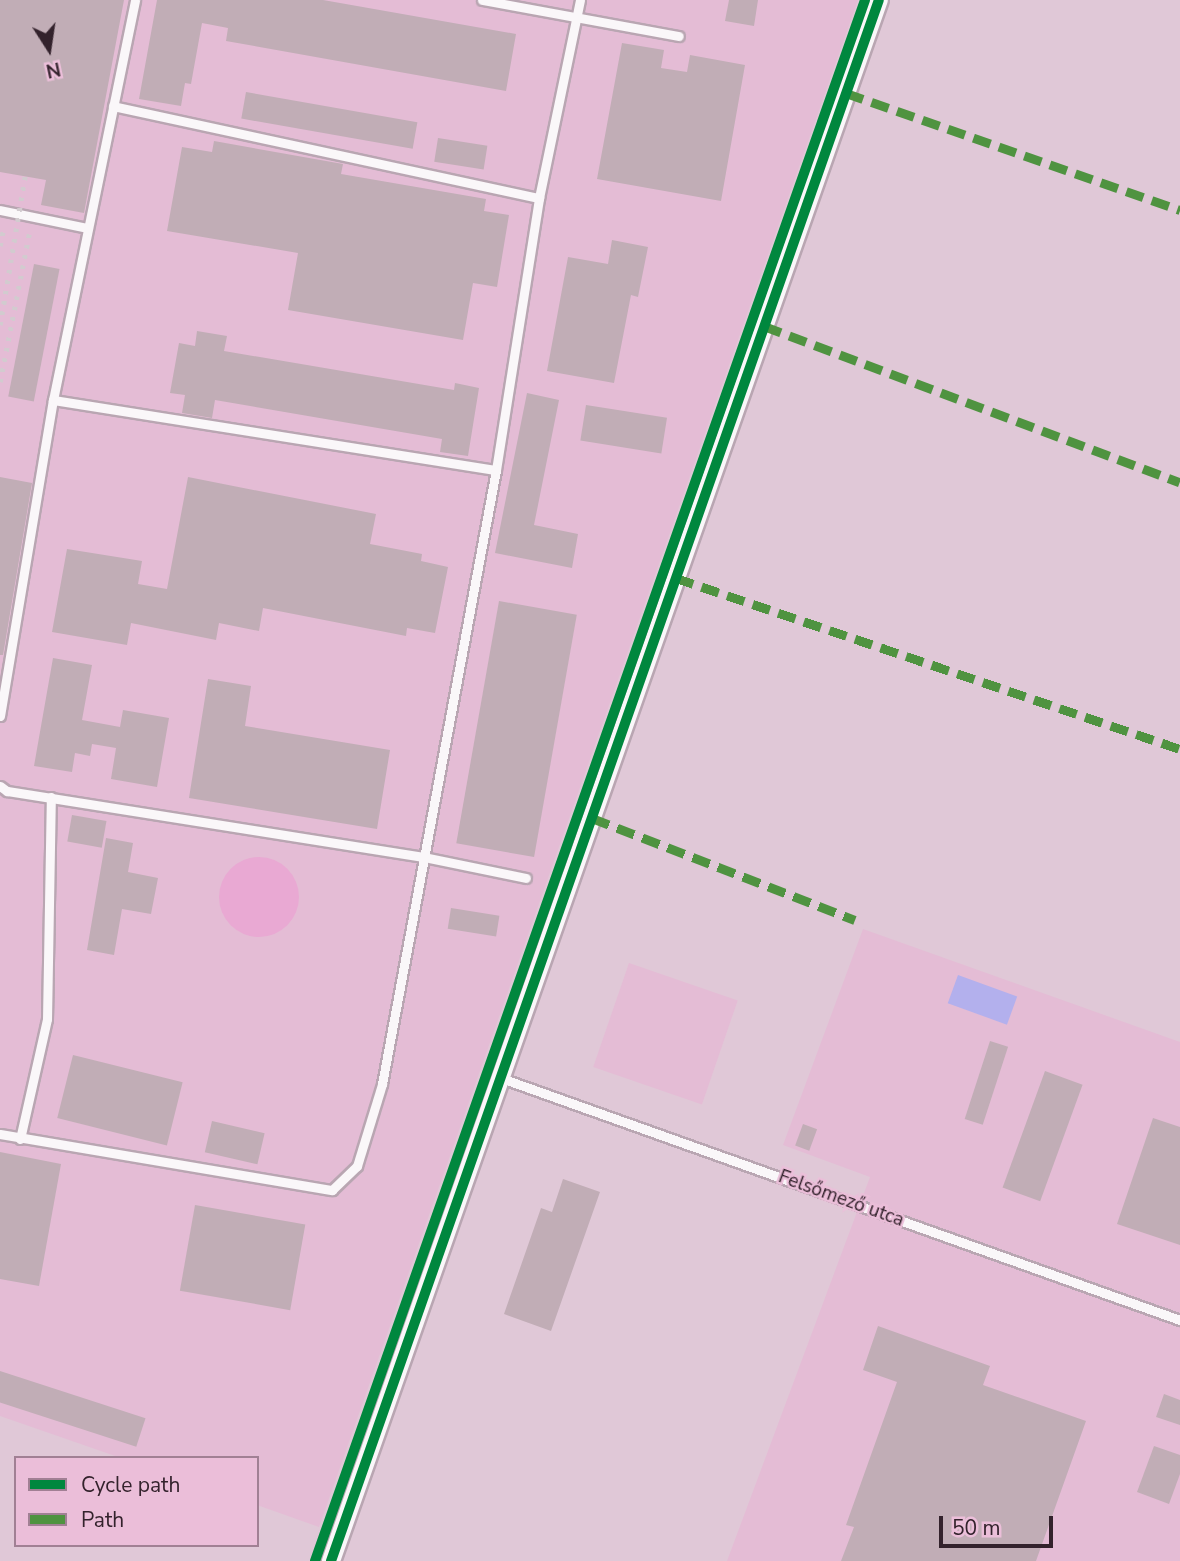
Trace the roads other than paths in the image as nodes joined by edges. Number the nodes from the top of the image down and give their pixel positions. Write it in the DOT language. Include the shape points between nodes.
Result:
graph roads {
  1 [pos="135,0"];
  2 [pos="482,0"];
  3 [pos="580,0"];
  4 [pos="878,0"];
  5 [pos="576,19"];
  6 [pos="679,36"];
  7 [pos="113,106"];
  8 [pos="539,198"];
  9 [pos="0,210"];
  10 [pos="87,228"];
  11 [pos="53,400"];
  12 [pos="496,470"];
  13 [pos="0,716"];
  14 [pos="0,786"];
  15 [pos="51,797"];
  16 [pos="424,857"];
  17 [pos="526,878"];
  18 [pos="501,1078"];
  19 [pos="0,1134"];
  20 [pos="20,1139"];
  21 [pos="1180,1320"];
  22 [pos="331,1561"];
  1 -- 7 [label="lane"];
  2 -- 5 [label="lane"];
  3 -- 5 [label="lane"];
  4 -- 18 [label="street"];
  5 -- 6 [label="lane"];
  5 -- 8 [label="lane"];
  7 -- 8 [label="lane"];
  7 -- 10 [label="lane"];
  8 -- 12 [label="lane"];
  9 -- 10 [label="lane"];
  10 -- 11 [label="lane"];
  11 -- 12 [label="lane"];
  11 -- 13 [label="lane"];
  12 -- 16 [label="lane"];
  14 -- 15 [label="lane"];
  15 -- 16 [label="lane"];
  15 -- 20 [label="lane" via="47,1019"];
  16 -- 17 [label="lane"];
  16 -- 20 [label="lane" via="382,1084 357,1166 332,1190"];
  18 -- 21 [label="lane, Felsőmező utca"];
  18 -- 22 [label="street"];
  19 -- 20 [label="lane"];
}
